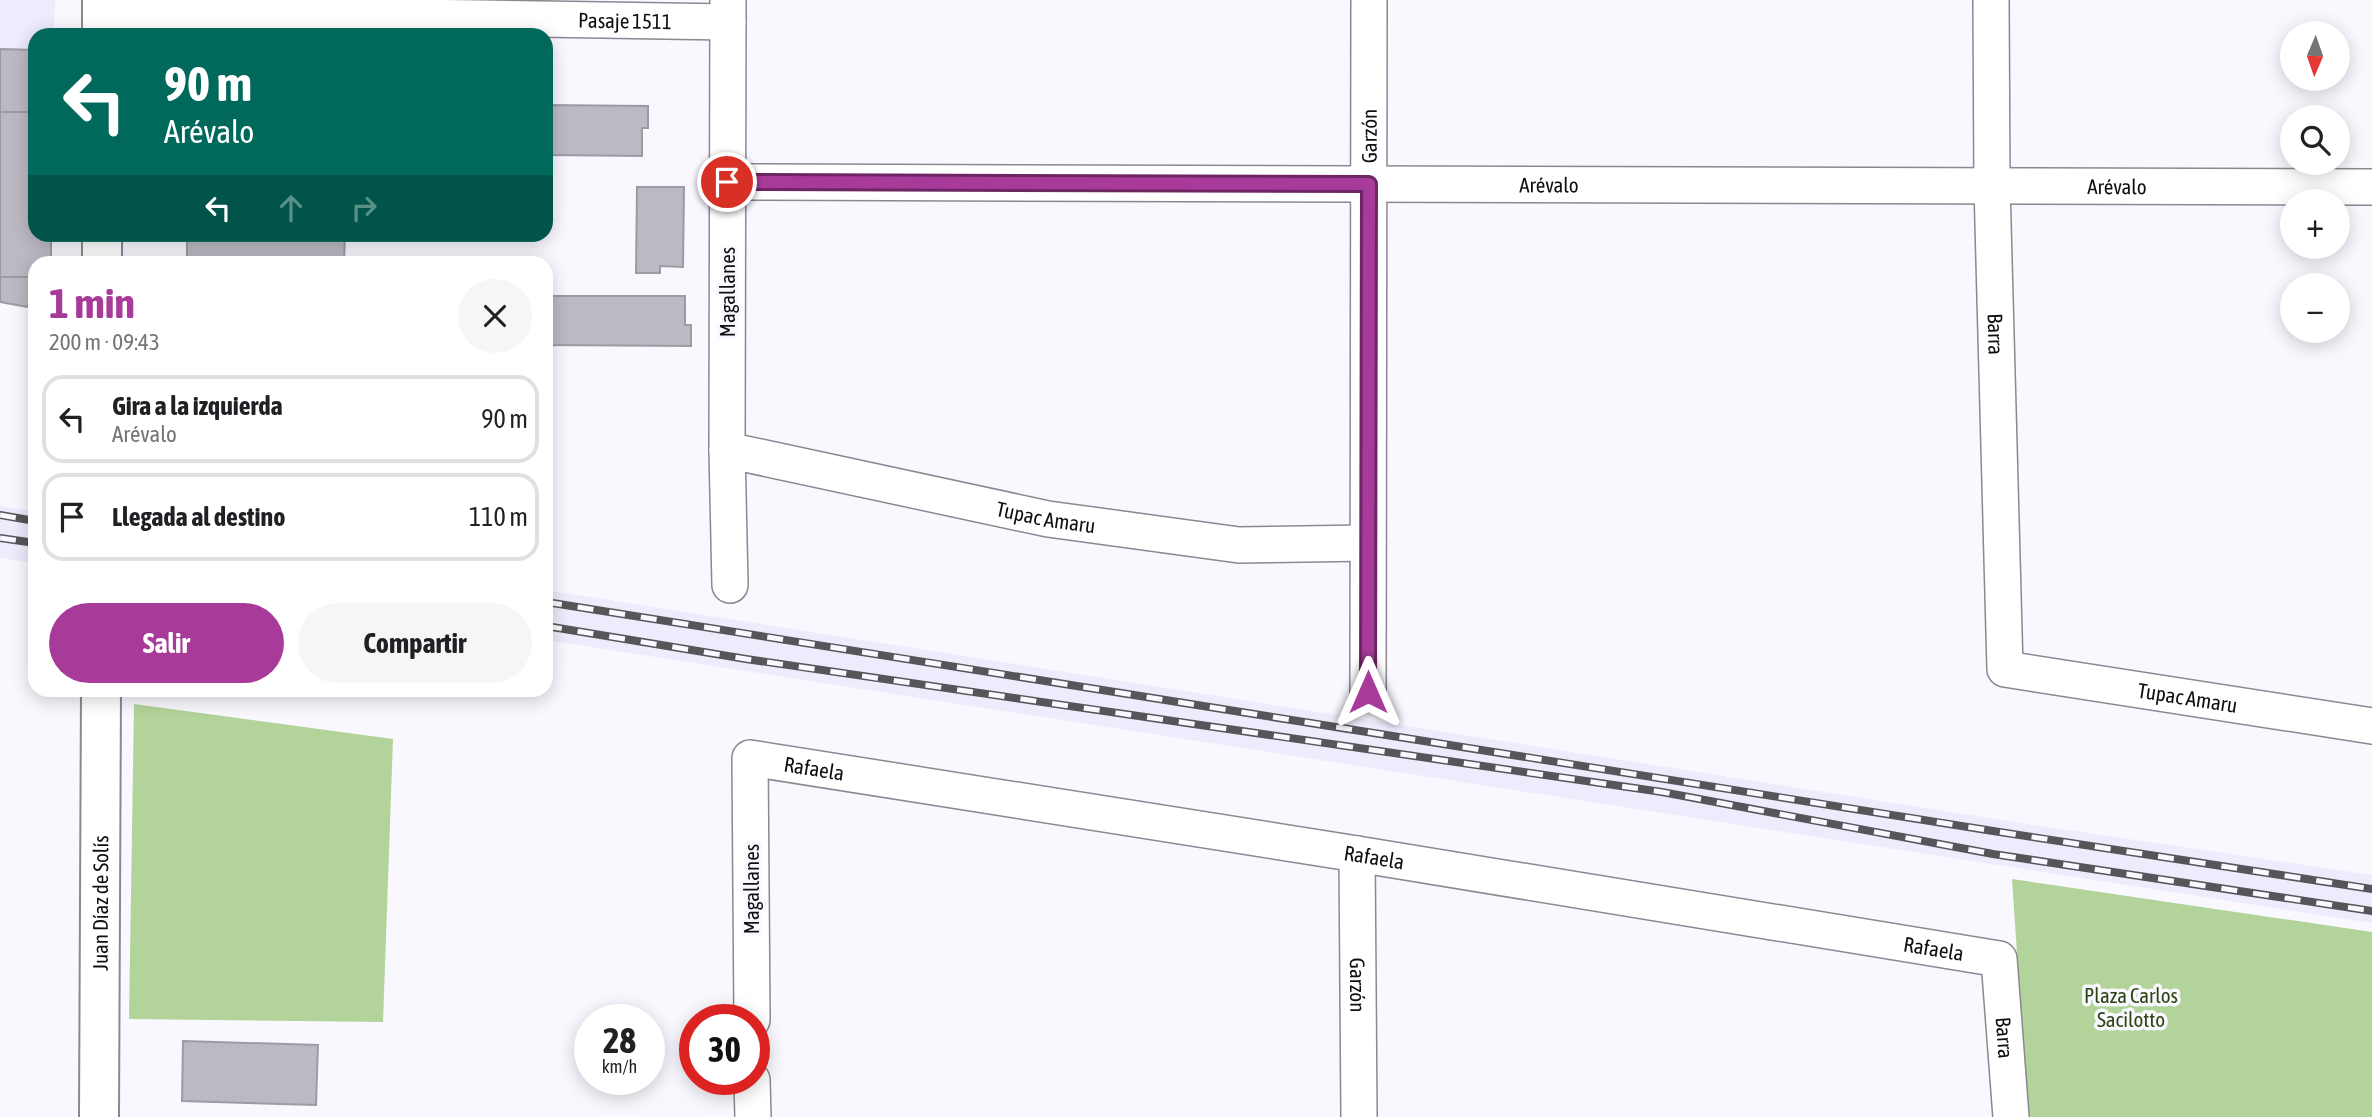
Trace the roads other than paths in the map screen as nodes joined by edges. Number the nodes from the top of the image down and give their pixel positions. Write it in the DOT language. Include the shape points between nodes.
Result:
graph roads {
  1 [pos="1369,0"];
  2 [pos="1991,0"];
  3 [pos="728,11"];
  4 [pos="102,16"];
  5 [pos="727,182"];
  6 [pos="1369,184"];
  7 [pos="1992,186"];
  8 [pos="2372,187"];
  9 [pos="727,450"];
  10 [pos="1368,543"];
  11 [pos="730,585"];
  12 [pos="2005,669"];
  13 [pos="1368,692"];
  14 [pos="102,697"];
  15 [pos="2372,726"];
  16 [pos="750,758"];
  17 [pos="1357,854"];
  18 [pos="1998,959"];
  19 [pos="752,1004"];
  20 [pos="752,1095"];
  21 [pos="99,1117"];
  22 [pos="753,1117"];
  23 [pos="1359,1117"];
  24 [pos="2011,1117"];
  1 -- 6 [label="street, Garzón"];
  2 -- 7 [label="street, Barra"];
  3 -- 4 [label="street, Pasaje 1511"];
  3 -- 5 [label="street, Magallanes"];
  5 -- 6 [label="street, Arévalo"];
  5 -- 9 [label="street, Magallanes"];
  6 -- 7 [label="street, Arévalo"];
  6 -- 10 [label="street, Garzón"];
  7 -- 8 [label="street, Arévalo"];
  7 -- 12 [label="street, Barra"];
  9 -- 10 [label="street, Tupac Amaru" via="1048,519 1239,545"];
  9 -- 11 [label="street, Magallanes"];
  10 -- 13 [label="street, Garzón"];
  12 -- 15 [label="street, Tupac Amaru"];
  14 -- 21 [label="main road, Juan Díaz de Solís"];
  16 -- 17 [label="street, Rafaela"];
  16 -- 19 [label="street, Magallanes"];
  17 -- 18 [label="street, Rafaela"];
  17 -- 23 [label="street, Garzón"];
  18 -- 24 [label="street, Barra"];
  20 -- 22 [label="street"];
}
